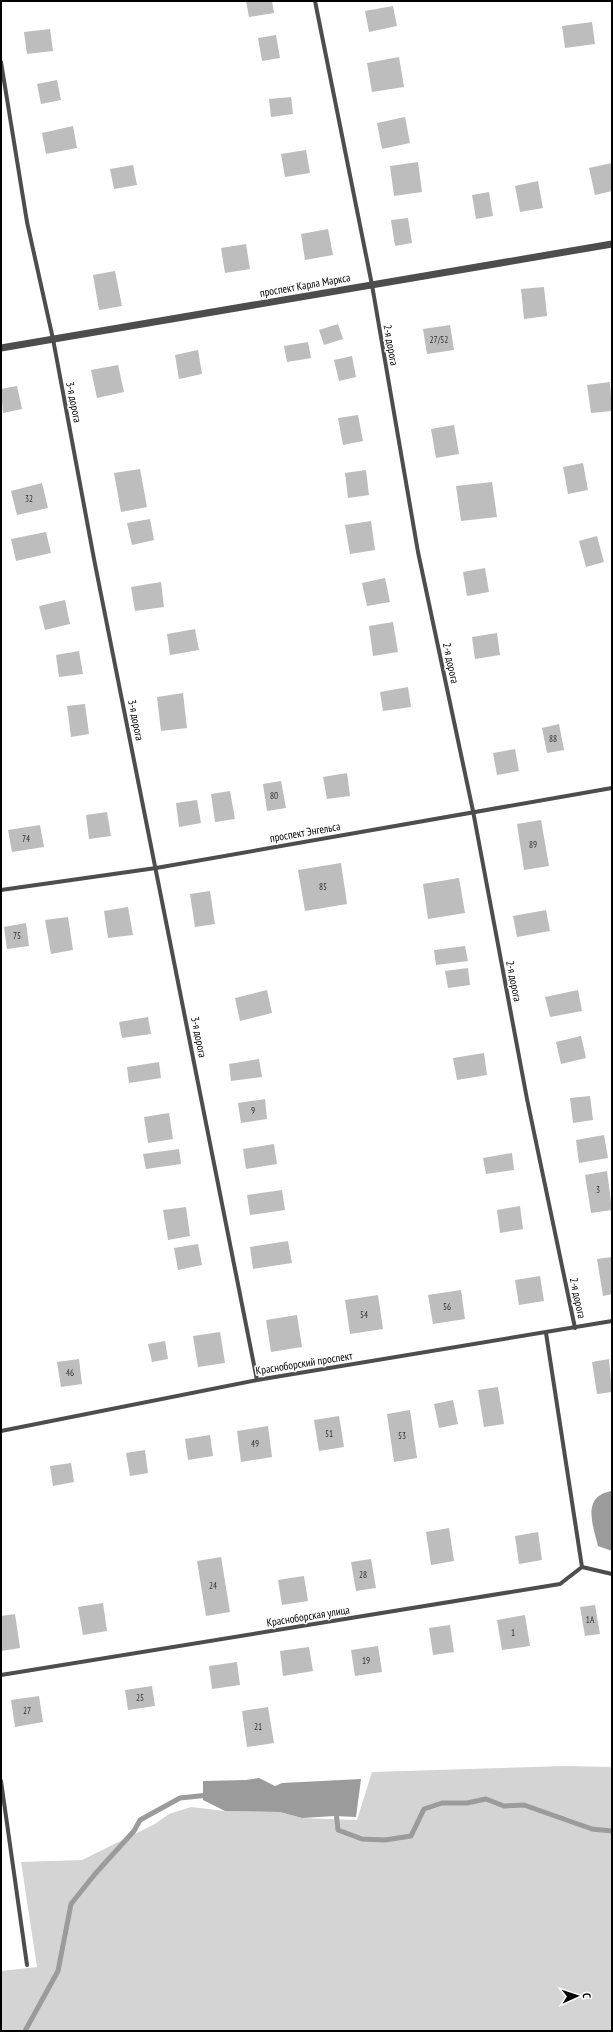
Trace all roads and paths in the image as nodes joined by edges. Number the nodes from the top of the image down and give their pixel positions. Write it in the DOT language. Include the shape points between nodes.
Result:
graph roads {
  1 [pos="315,1"];
  2 [pos="1,62"];
  3 [pos="612,244"];
  4 [pos="372,285"];
  5 [pos="53,339"];
  6 [pos="1,348"];
  7 [pos="612,788"];
  8 [pos="473,811"];
  9 [pos="156,868"];
  10 [pos="1,890"];
  11 [pos="612,1321"];
  12 [pos="575,1328"];
  13 [pos="546,1333"];
  14 [pos="257,1380"];
  15 [pos="1,1431"];
  16 [pos="582,1567"];
  17 [pos="612,1574"];
  18 [pos="1,1675"];
  19 [pos="1,1781"];
  20 [pos="27,1965"];
  1 -- 4 [label="street, 2-я дорога"];
  2 -- 5 [label="street, 3-я дорога" via="27,222"];
  3 -- 4 [label="street, проспект Карла Маркса"];
  4 -- 5 [label="street, проспект Карла Маркса"];
  4 -- 8 [label="street, 2-я дорога" via="418,552"];
  5 -- 6 [label="street, проспект Карла Маркса"];
  5 -- 9 [label="street, 3-я дорога"];
  7 -- 8 [label="street, проспект Энгельса"];
  8 -- 9 [label="street, проспект Энгельса"];
  8 -- 12 [label="street, 2-я дорога" via="527,1099"];
  9 -- 10 [label="street, проспект Энгельса"];
  9 -- 14 [label="street, 3-я дорога"];
  11 -- 12 [label="street, Красноборский проспект"];
  12 -- 13 [label="street, Красноборский проспект"];
  13 -- 14 [label="street, Красноборский проспект"];
  13 -- 16 [label="street"];
  14 -- 15 [label="street, Красноборский проспект"];
  16 -- 17 [label="street"];
  16 -- 18 [label="street, Красноборская улица" via="560,1584"];
  19 -- 20 [label="street"];
}
